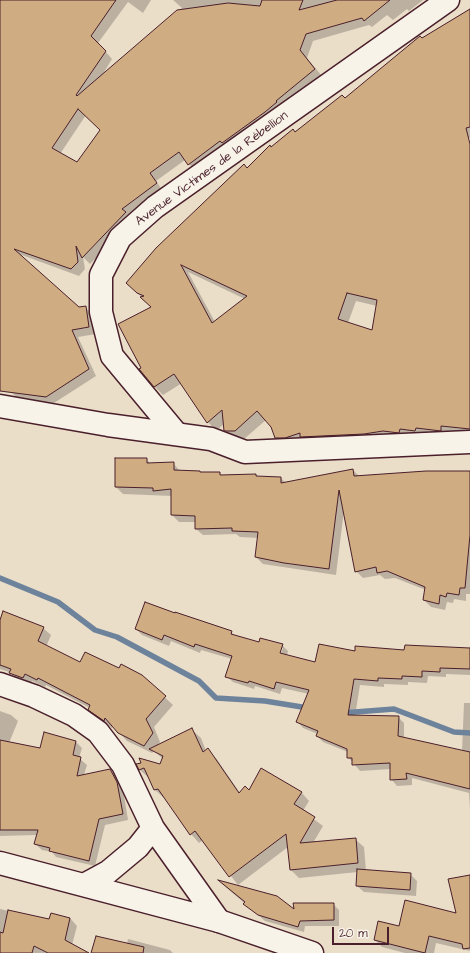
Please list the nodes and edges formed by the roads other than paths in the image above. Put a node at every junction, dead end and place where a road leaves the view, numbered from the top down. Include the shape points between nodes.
1 (448, 0) edge
2 (0, 406) edge
3 (176, 433) junction
4 (470, 442) edge
5 (0, 684) edge
6 (153, 828) junction
7 (0, 863) edge
8 (84, 885) junction
9 (219, 921) junction
10 (312, 953) edge

1 - 3 main road, Avenue Victimes de la Rébellion via 155,207 120,238 101,275 100,312 112,356
2 - 3 main road via 108,425
3 - 4 main road via 211,439 245,452
5 - 6 main road via 34,696 74,715 98,732 123,765
6 - 8 main road via 138,847 108,872
6 - 9 main road
7 - 8 main road
8 - 9 main road
9 - 10 main road

